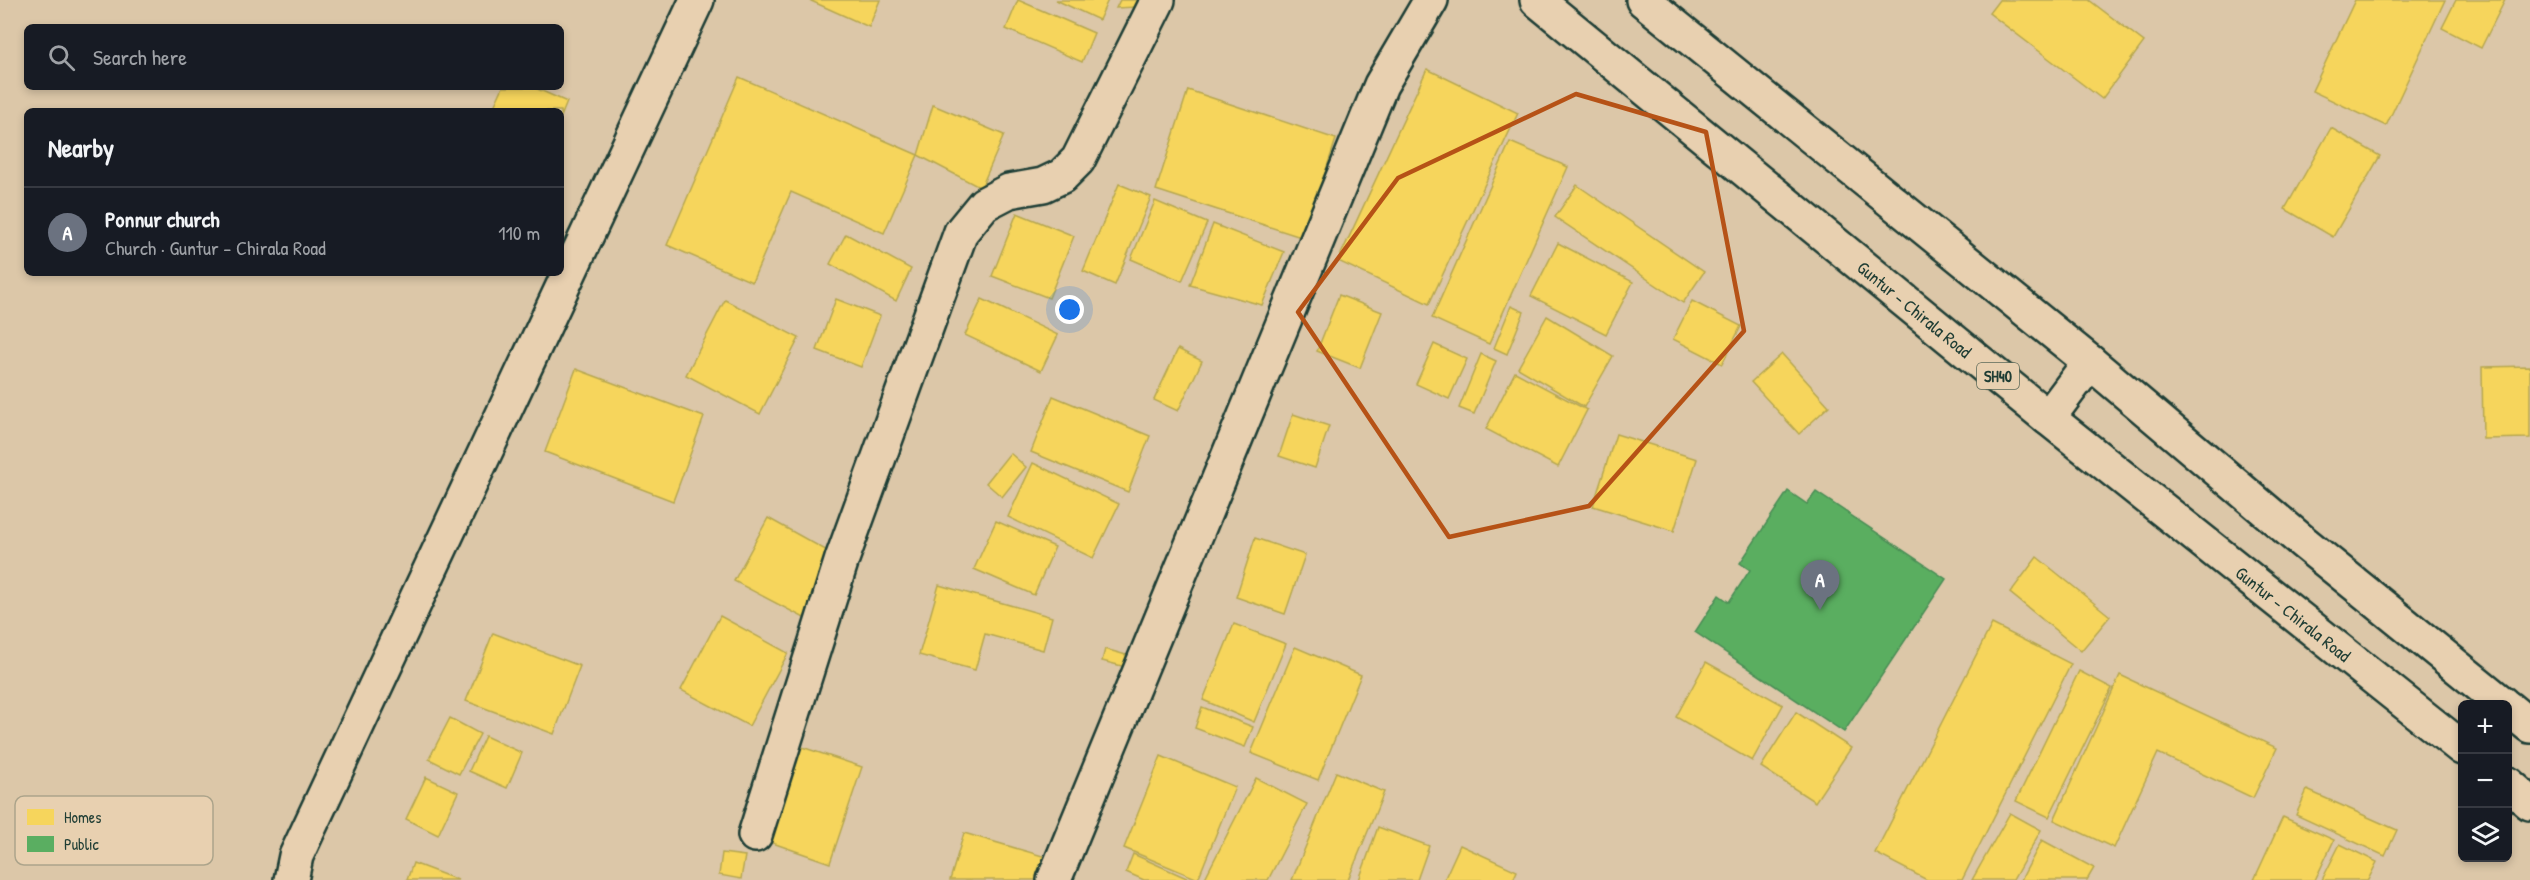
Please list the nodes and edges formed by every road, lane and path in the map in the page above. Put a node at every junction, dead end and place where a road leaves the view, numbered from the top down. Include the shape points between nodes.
1 (697, 0) edge
2 (1158, 0) edge
3 (1431, 0) edge
4 (1537, 0) edge
5 (1643, 0) edge
6 (2090, 363) junction
7 (2048, 418) junction
8 (2497, 700) edge
9 (2512, 711) edge
10 (2530, 726) edge
11 (2458, 744) edge
12 (2512, 787) edge
13 (2530, 803) edge
14 (755, 835) dead end
15 (291, 880) edge
16 (1054, 880) edge

1 - 15 street via 296,855
2 - 14 street via 1078,160 1062,176 1043,185 1009,191 984,204 961,232 842,559
3 - 16 street via 1381,84
4 - 7 street, Guntur - Chirala Road / SH40
5 - 6 street
6 - 7 street
6 - 8 street
7 - 11 street, Guntur - Chirala Road / SH40
9 - 10 street
12 - 13 street

